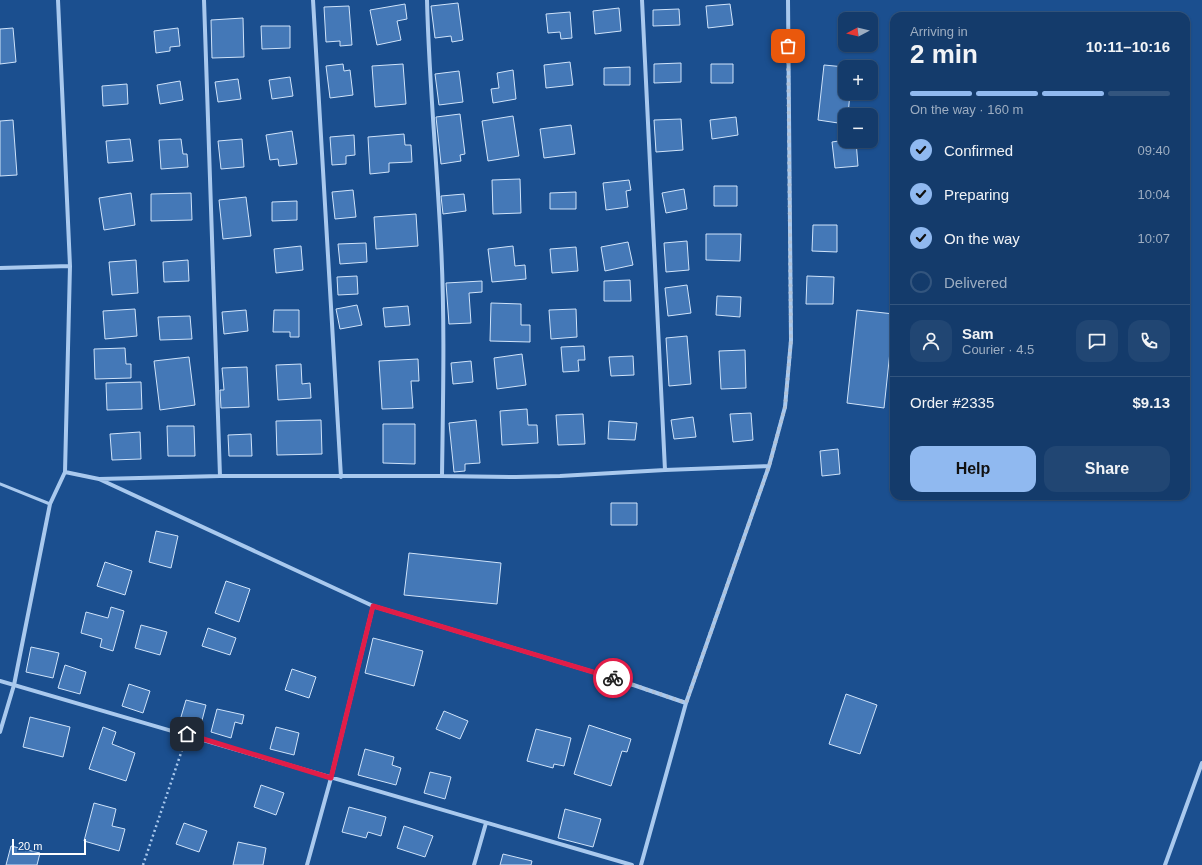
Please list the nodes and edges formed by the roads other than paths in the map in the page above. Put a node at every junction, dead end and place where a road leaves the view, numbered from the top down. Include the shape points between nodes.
1 (58, 0) edge
2 (204, 0) edge
3 (313, 0) edge
4 (427, 0) edge
5 (642, 0) edge
6 (788, 0) edge
7 (70, 266) junction
8 (0, 268) edge
9 (769, 466) junction
10 (665, 470) junction
11 (65, 472) junction
12 (220, 476) junction
13 (442, 476) junction
14 (341, 477) junction
15 (98, 479) junction
16 (0, 484) edge
17 (50, 504) junction
18 (373, 606) junction
19 (0, 680) edge
20 (14, 685) junction
21 (686, 703) junction
22 (0, 732) edge
23 (1202, 763) edge
24 (331, 778) junction
25 (486, 823) junction
26 (307, 865) edge
27 (474, 865) edge
28 (632, 865) edge
29 (641, 865) edge
30 (1165, 865) edge

1 - 7 street
2 - 12 street
3 - 14 street
4 - 13 street via 444,340
5 - 10 street
6 - 9 street via 791,340 785,407
7 - 8 street
7 - 11 street
9 - 10 street
9 - 21 street
10 - 13 street via 560,476
11 - 15 street
11 - 17 street
12 - 14 street
12 - 15 street
13 - 14 street
15 - 18 street
16 - 17 lane
17 - 20 street
18 - 21 street via 613,678
18 - 24 street
19 - 20 street
20 - 22 street
20 - 24 street
21 - 29 street
23 - 30 street
24 - 25 street
24 - 26 street
25 - 27 street
25 - 28 street

